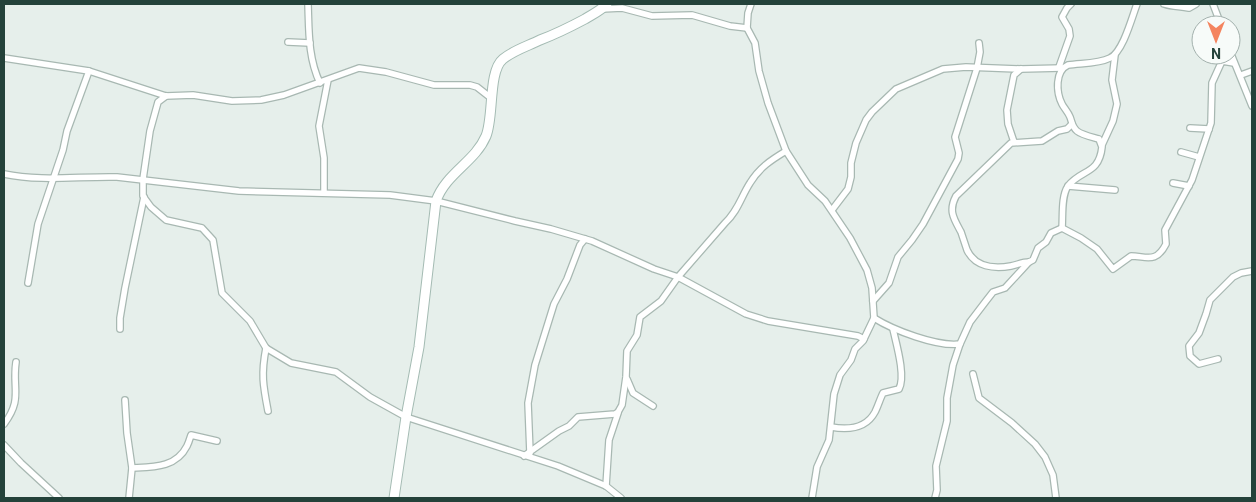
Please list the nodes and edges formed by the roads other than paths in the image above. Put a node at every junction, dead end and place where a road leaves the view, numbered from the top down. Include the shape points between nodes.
1 (308, 4) edge
2 (751, 4) edge
3 (1071, 4) edge
4 (1137, 4) edge
5 (1164, 4) edge
6 (1196, 4) edge
7 (604, 6) edge
8 (747, 28) junction
9 (288, 42) dead end
10 (310, 42) junction
11 (979, 43) dead end
12 (1115, 55) junction
13 (4, 58) edge
14 (1220, 65) edge
15 (1235, 65) edge
16 (977, 68) junction
17 (1061, 68) junction
18 (1021, 69) junction
19 (89, 71) junction
20 (1252, 71) edge
21 (1241, 75) junction
22 (328, 80) junction
23 (320, 83) junction
24 (166, 96) junction
25 (491, 98) junction
26 (1252, 106) edge
27 (1072, 124) junction
28 (1190, 128) dead end
29 (1209, 129) junction
30 (1014, 142) junction
31 (1102, 145) junction
32 (786, 152) junction
33 (1181, 152) dead end
34 (1199, 157) junction
35 (4, 174) edge
36 (53, 179) junction
37 (143, 179) junction
38 (1173, 183) dead end
39 (1068, 186) junction
40 (1189, 186) junction
41 (1116, 190) dead end
42 (324, 192) junction
43 (144, 197) junction
44 (436, 201) junction
45 (832, 210) junction
46 (1062, 228) junction
47 (585, 239) junction
48 (1029, 262) junction
49 (1252, 271) edge
50 (678, 277) junction
51 (28, 283) dead end
52 (873, 301) junction
53 (874, 318) junction
54 (120, 329) dead end
55 (893, 329) junction
56 (864, 339) junction
57 (960, 344) junction
58 (266, 348) junction
59 (1218, 360) dead end
60 (16, 362) dead end
61 (973, 374) dead end
62 (626, 377) junction
63 (125, 400) dead end
64 (653, 406) dead end
65 (268, 411) dead end
66 (618, 412) junction
67 (406, 417) junction
68 (4, 424) edge
69 (831, 427) junction
70 (217, 441) dead end
71 (4, 445) edge
72 (527, 454) junction
73 (132, 468) junction
74 (606, 486) junction
75 (59, 498) edge
76 (129, 498) edge
77 (394, 498) edge
78 (621, 498) edge
79 (812, 498) edge
80 (935, 498) edge
81 (1056, 498) edge

1 - 10 street
2 - 8 street
3 - 17 street via 1062,17 1070,36
4 - 12 street
5 - 6 street via 1189,8
7 - 8 street via 652,16 692,16
7 - 25 main road via 565,30 500,61
8 - 32 street via 753,37 768,103
9 - 10 street
10 - 23 street via 314,70
11 - 16 street
12 - 17 street
12 - 31 street via 1112,80 1117,104
13 - 19 street
14 - 29 street via 1212,83
15 - 21 street
16 - 18 street
16 - 45 street via 943,70 890,94 866,120 856,142 848,189
16 - 52 street via 955,135 958,159 922,224 898,257 889,283
17 - 18 street
17 - 27 street via 1059,93
18 - 30 street via 1014,75 1007,110
19 - 24 street
19 - 36 street
20 - 21 street
21 - 26 street
22 - 23 street
22 - 25 street via 360,68 434,85 470,85
22 - 42 street via 320,122
23 - 24 street via 261,100
24 - 37 street via 156,106
25 - 44 main road via 491,118 486,137 446,182
27 - 30 street via 1042,141
27 - 31 street via 1078,131 1098,139
28 - 29 street
29 - 34 street
30 - 48 street via 956,196 953,218 968,252 977,263 998,268
31 - 39 street via 1094,168
32 - 45 street via 808,185
32 - 50 street via 758,171 738,210
33 - 34 street
34 - 40 street
35 - 36 street
36 - 37 street via 98,176
36 - 51 street via 38,224
37 - 42 street via 239,191
37 - 43 street
38 - 40 street
39 - 41 street
39 - 46 street
40 - 46 street via 1165,230 1164,248 1149,259 1131,256 1113,269 1097,249
42 - 44 street
43 - 54 street
43 - 58 street via 166,220 202,228 213,240 222,293 250,321
44 - 47 street
44 - 67 main road via 419,347
45 - 52 street via 866,270
46 - 48 street via 1051,233
47 - 50 street
47 - 72 street via 554,304 535,364 528,403
48 - 57 street via 1005,288 993,292 970,322
49 - 59 street via 1233,277 1210,300 1189,346 1190,356 1199,364
50 - 56 street via 746,314
50 - 62 street via 661,301 640,317 637,335 627,351
52 - 53 street
53 - 55 street
53 - 56 street
55 - 57 street
55 - 69 street via 899,359 899,389 883,393 874,414 864,424 851,429
56 - 69 street via 840,375 834,394
57 - 80 street via 952,365 947,421 936,466
58 - 65 street via 262,369
58 - 67 street via 291,363 336,372 370,397
60 - 68 street via 15,404
61 - 81 street via 979,398 1030,439 1045,457 1053,475
62 - 64 street via 633,393
62 - 66 street
63 - 73 street
66 - 72 street via 578,417 570,426
66 - 74 street via 609,440
67 - 72 street
67 - 77 main road
69 - 79 street via 817,467
70 - 73 street via 191,435 185,449 170,464
71 - 75 street
72 - 74 street
73 - 76 street
74 - 78 street

